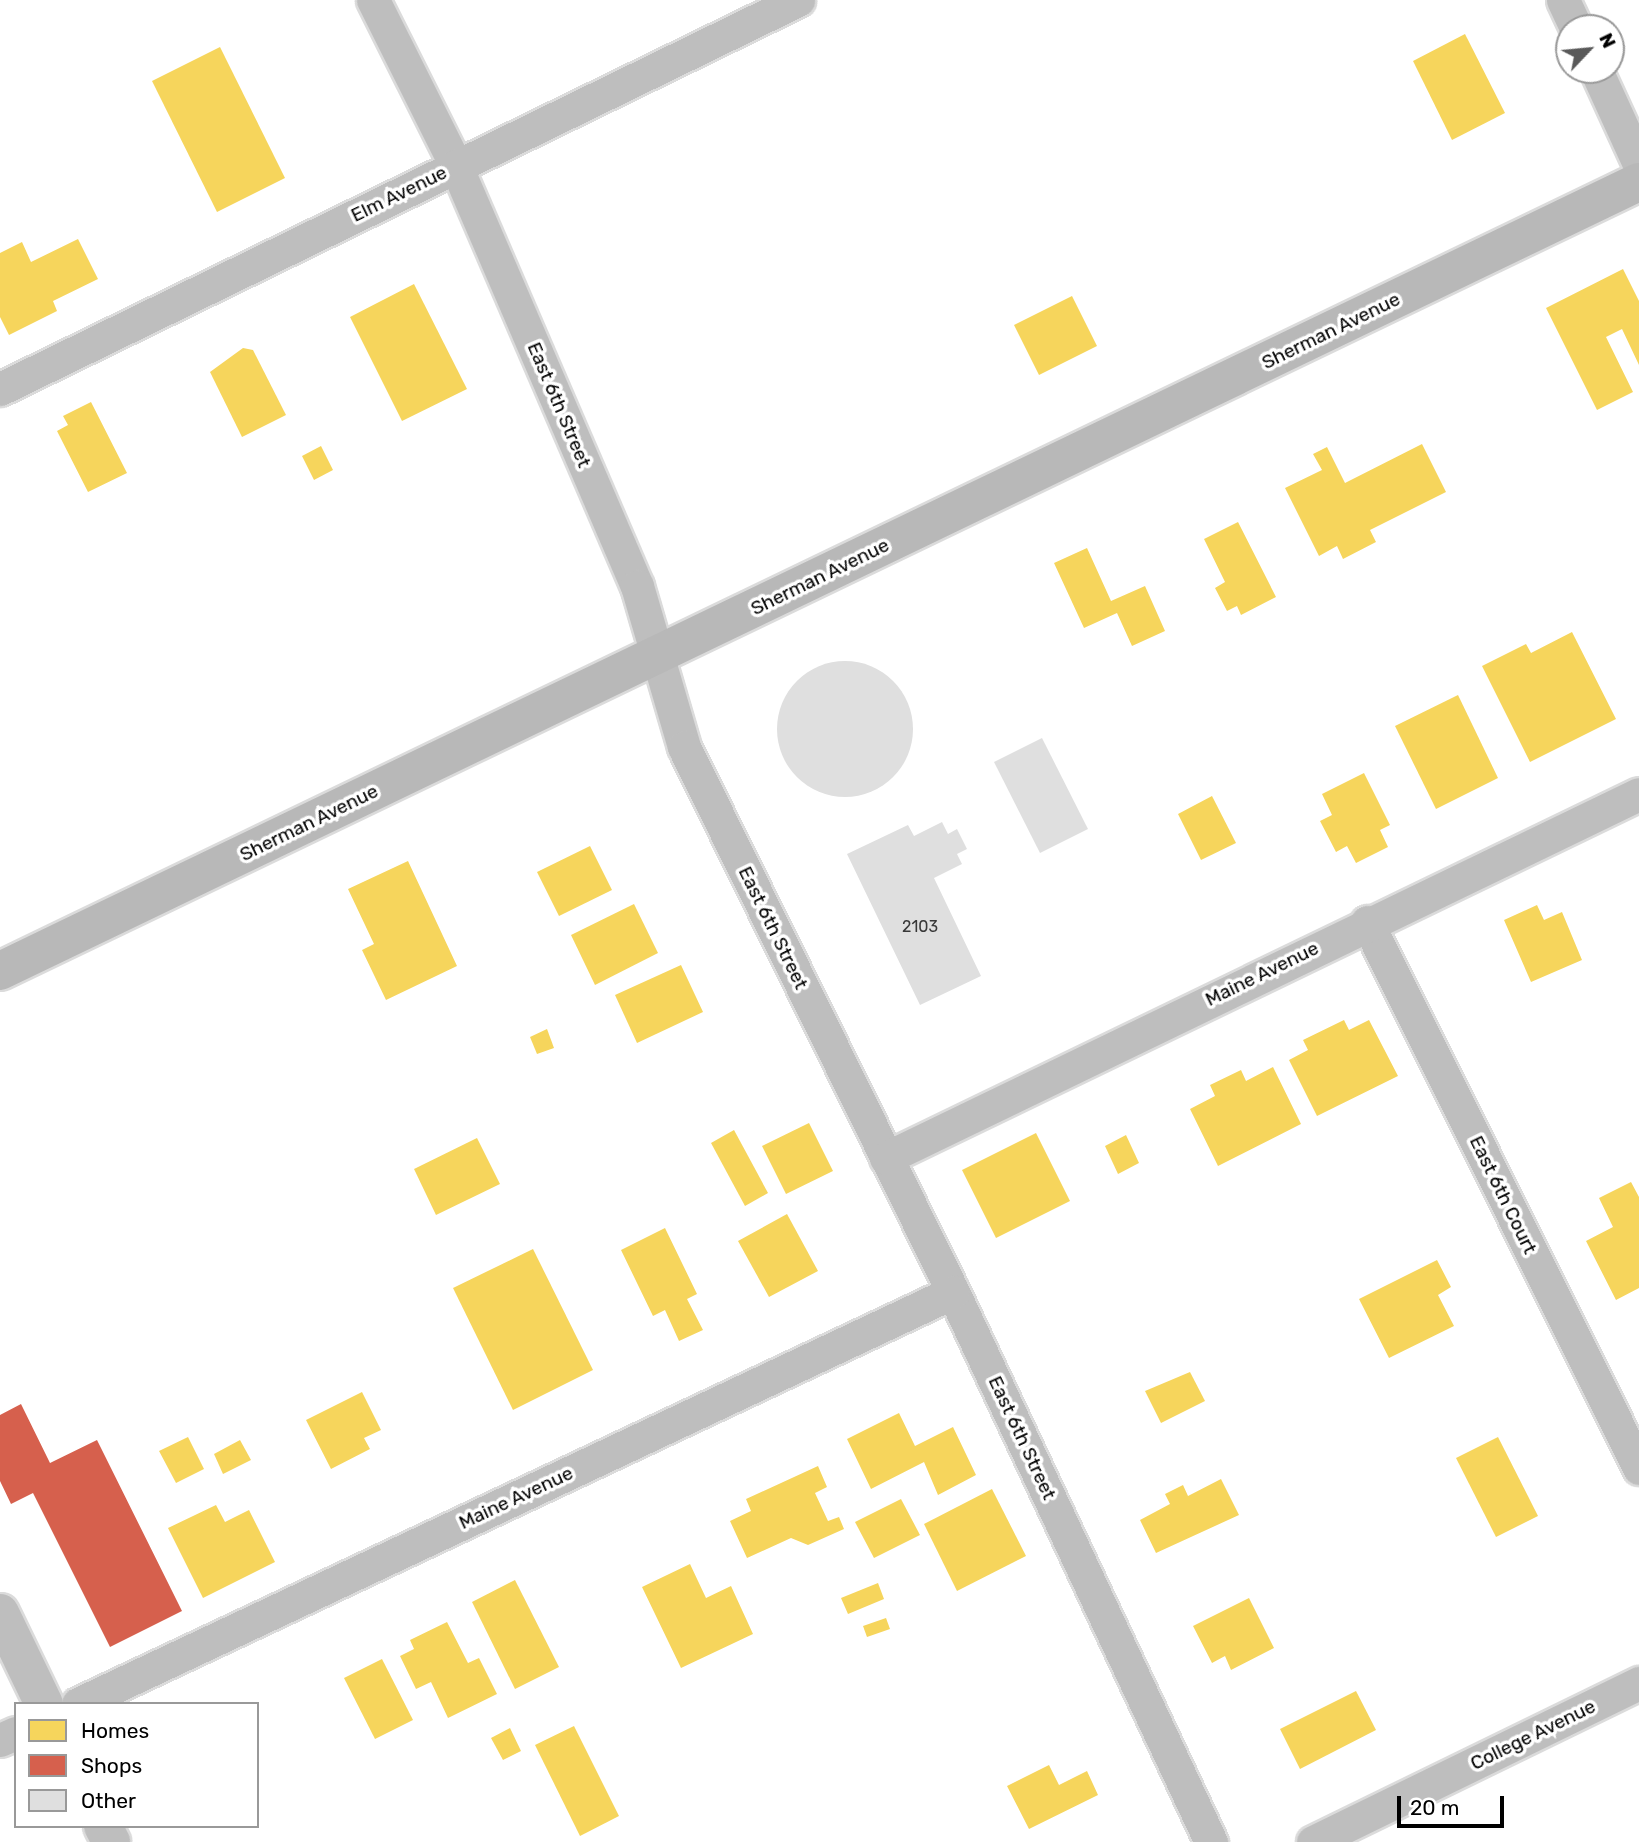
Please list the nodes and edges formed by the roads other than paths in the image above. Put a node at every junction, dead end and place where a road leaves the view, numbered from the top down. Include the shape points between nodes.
1 (373, 0) edge
2 (798, 0) edge
3 (1602, 84) edge
4 (1639, 164) edge
5 (456, 166) junction
6 (1639, 182) edge
7 (0, 388) edge
8 (655, 657) junction
9 (1639, 794) edge
10 (1367, 922) junction
11 (0, 971) edge
12 (886, 1158) junction
13 (953, 1292) junction
14 (1639, 1468) edge
15 (0, 1613) edge
16 (1639, 1683) edge
17 (43, 1702) edge
18 (82, 1702) edge
19 (1210, 1842) edge
20 (1313, 1842) edge

1 - 5 street, East 6th Street
2 - 5 street, Elm Avenue
3 - 4 street
5 - 7 street, Elm Avenue
5 - 8 street, East 6th Street via 637,586
6 - 8 street, Sherman Avenue
8 - 11 street, Sherman Avenue
8 - 12 street, East 6th Street via 684,747
9 - 10 street, Maine Avenue
10 - 12 street, Maine Avenue
10 - 14 street, East 6th Court
12 - 13 street, East 6th Street
13 - 18 street, Maine Avenue
13 - 19 street, East 6th Street
15 - 17 main road
16 - 20 street, College Avenue

